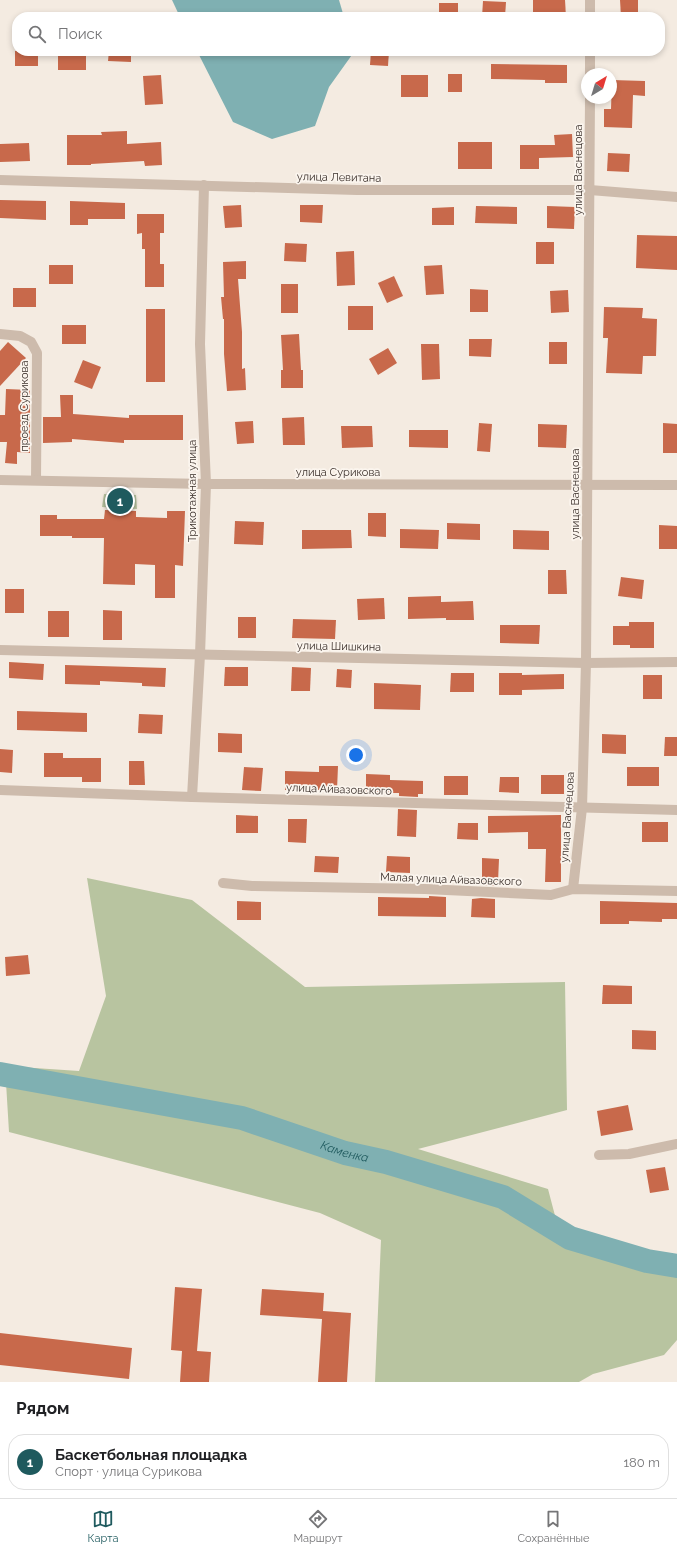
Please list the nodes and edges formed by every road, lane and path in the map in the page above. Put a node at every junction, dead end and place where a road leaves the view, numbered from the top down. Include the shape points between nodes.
1 (590, 0) edge
2 (590, 12) edge
3 (590, 56) edge
4 (590, 68) edge
5 (590, 104) edge
6 (0, 180) edge
7 (204, 185) junction
8 (590, 190) junction
9 (677, 196) edge
10 (0, 334) edge
11 (0, 480) edge
12 (36, 480) junction
13 (206, 484) junction
14 (587, 484) junction
15 (677, 485) edge
16 (0, 650) edge
17 (200, 655) junction
18 (677, 662) edge
19 (586, 663) junction
20 (0, 790) edge
21 (192, 797) junction
22 (582, 808) junction
23 (677, 810) edge
24 (223, 883) dead end
25 (573, 889) junction
26 (677, 891) edge
27 (677, 1144) edge
28 (599, 1155) dead end

1 - 2 street
3 - 4 street
5 - 8 street, улица Васнецова
6 - 7 street, улица Левитана
7 - 8 street, улица Левитана via 357,190
7 - 13 street, Трикотажная улица via 200,344
8 - 9 street, улица Левитана
8 - 14 street, улица Васнецова
10 - 12 street, проезд Сурикова via 20,336 31,342 37,353
11 - 12 street, улица Сурикова
12 - 13 street, улица Сурикова
13 - 14 street, улица Сурикова
13 - 17 street, Трикотажная улица
14 - 15 street, улица Сурикова
14 - 19 street, улица Васнецова
16 - 17 street, улица Шишкина
17 - 19 street, улица Шишкина
17 - 21 street, Трикотажная улица
18 - 19 street, улица Шишкина
19 - 22 street, улица Васнецова
20 - 21 street, улица Айвазовского
21 - 22 street, улица Айвазовского
22 - 23 street, улица Айвазовского
22 - 25 street, улица Васнецова
24 - 25 street, Малая улица Айвазовского via 550,895
25 - 26 street, Малая улица Айвазовского
27 - 28 street via 629,1154

